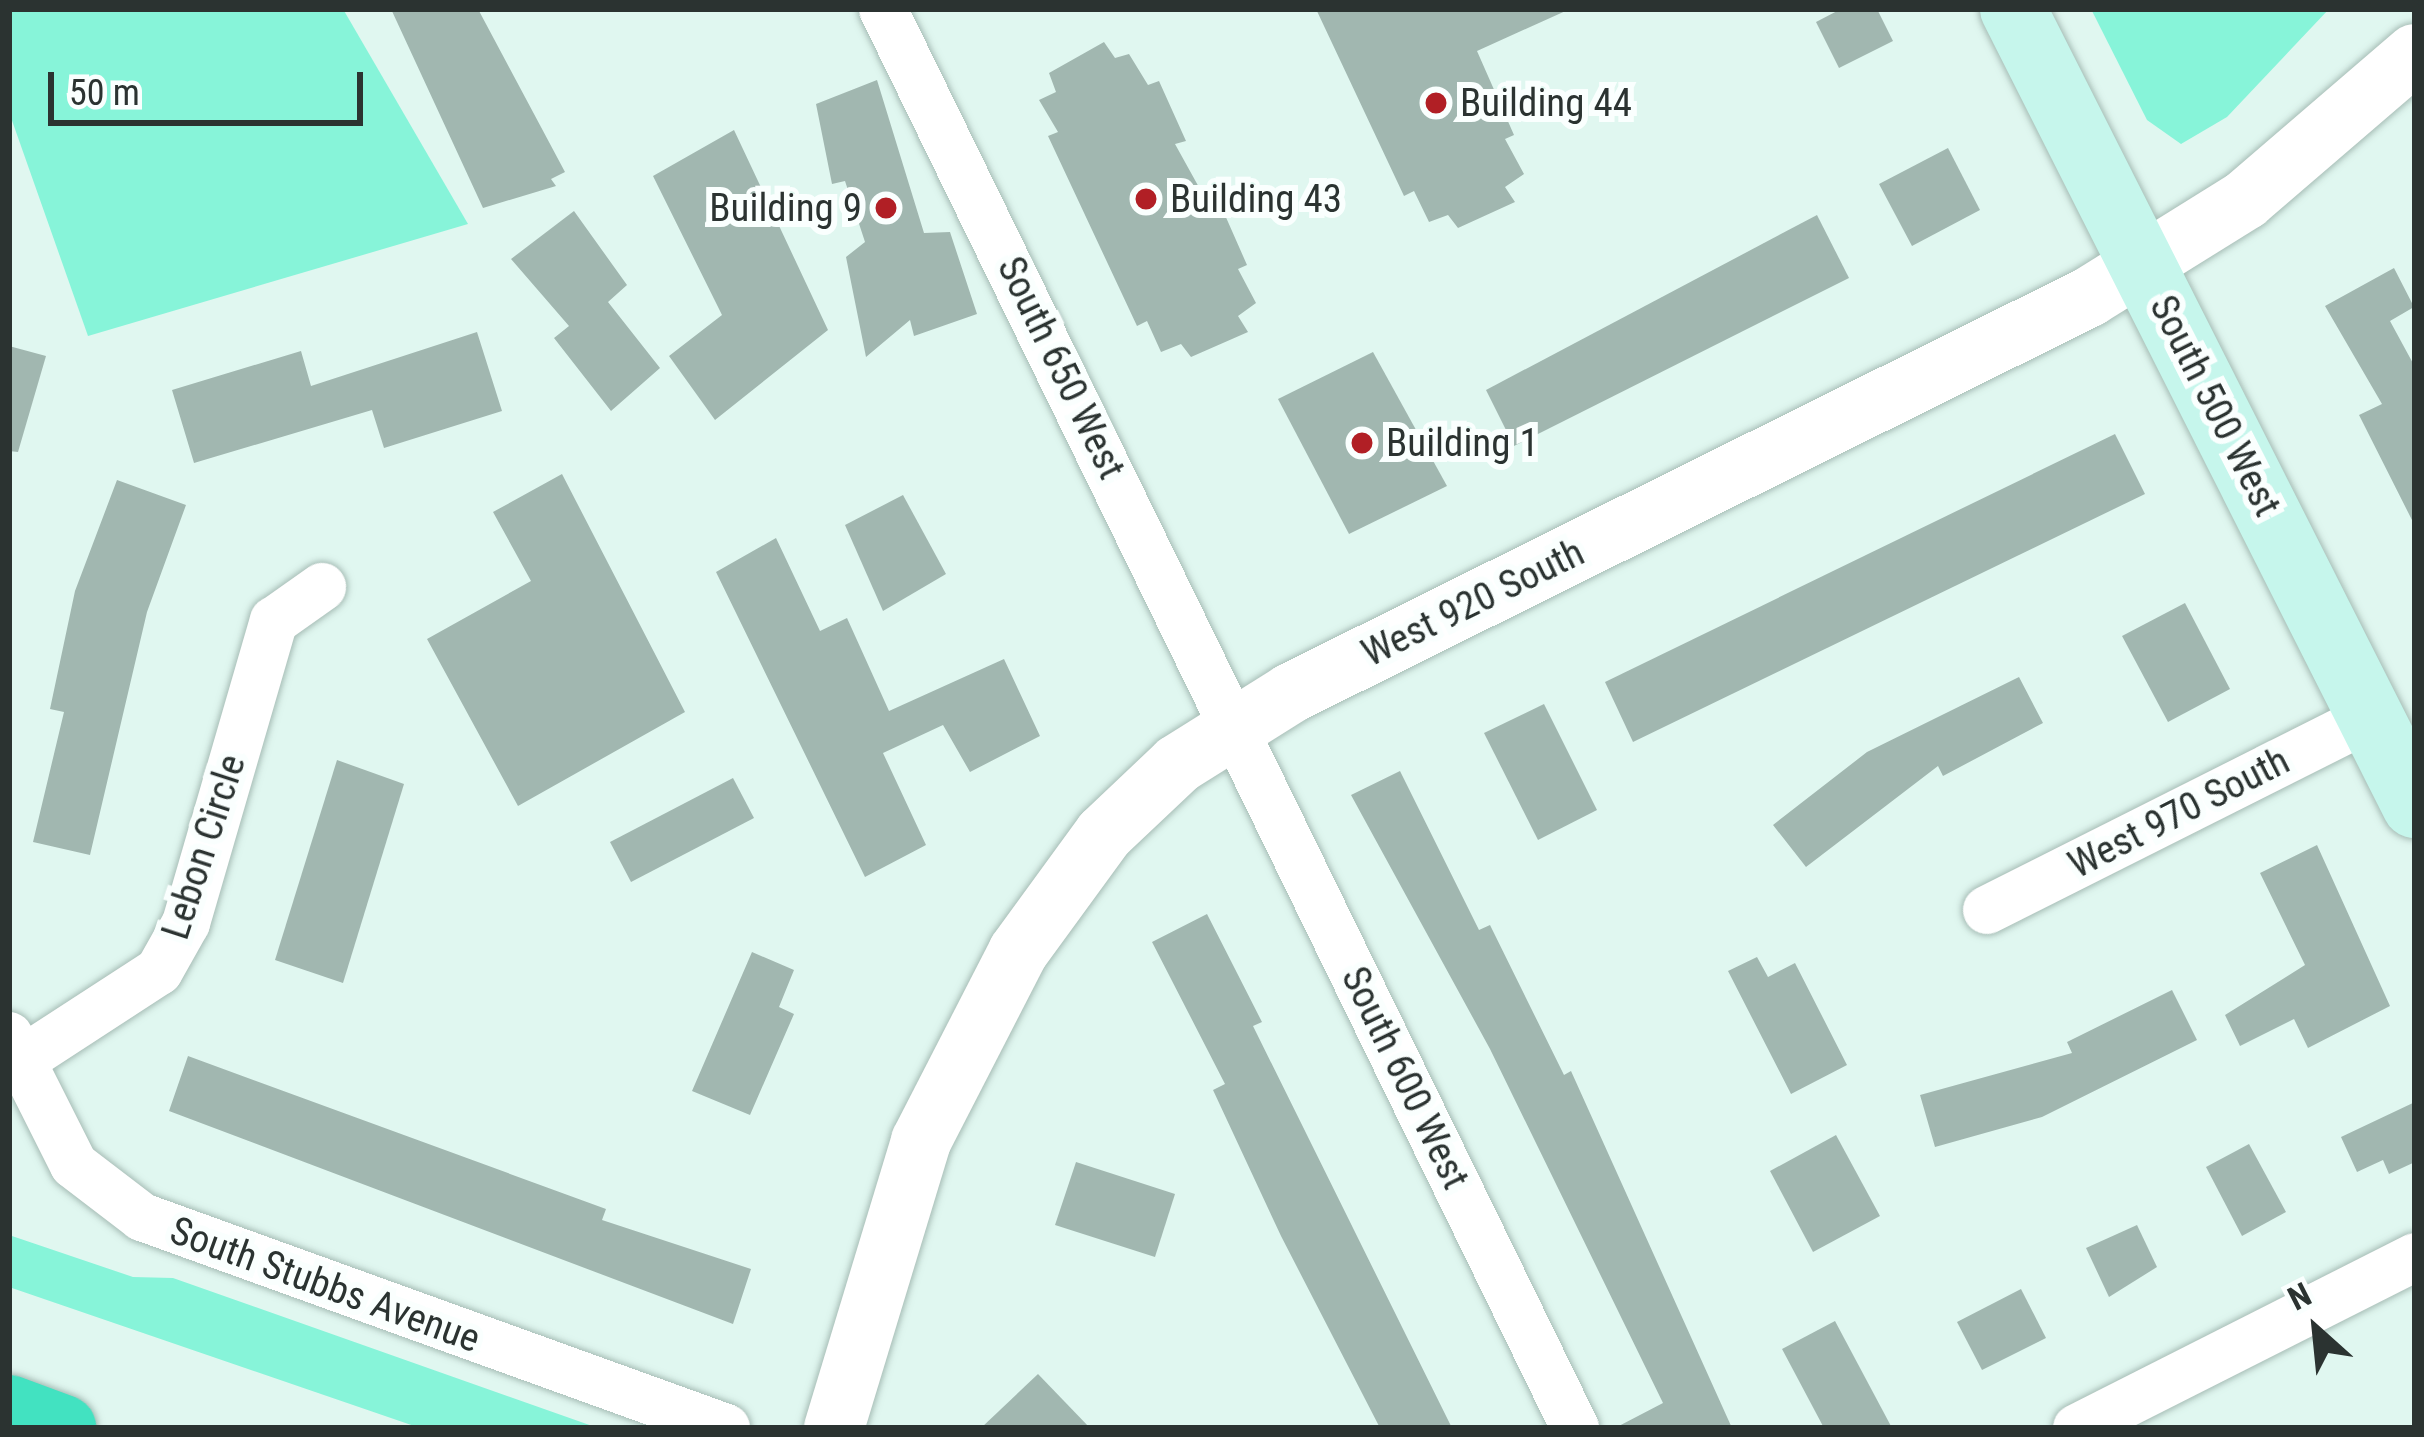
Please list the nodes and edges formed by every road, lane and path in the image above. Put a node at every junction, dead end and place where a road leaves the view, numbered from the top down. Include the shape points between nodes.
1 (884, 9) edge
2 (2014, 9) edge
3 (2415, 54) edge
4 (2144, 265) junction
5 (322, 587) dead end
6 (2370, 717) junction
7 (1234, 729) junction
8 (2415, 805) edge
9 (1987, 910) dead end
10 (16, 1048) edge
11 (2415, 1257) edge
12 (9, 1408) edge
13 (63, 1428) edge
14 (726, 1428) edge
15 (833, 1428) edge
16 (1575, 1428) edge
17 (2078, 1428) edge

1 - 7 street, South 650 West
2 - 4 main road, South 500 West
3 - 4 street, West 920 South via 2283,172
4 - 6 main road, South 500 West
4 - 7 street, West 920 South
5 - 10 street, Lebon Circle via 274,621 187,923 159,971
6 - 8 main road, South 500 West
6 - 9 street, West 970 South
7 - 15 street, West 920 South via 1178,764 1104,834 1018,952 921,1141
7 - 16 street, South 600 West
10 - 14 street, South Stubbs Avenue via 74,1165 142,1217
11 - 17 street
12 - 13 highway

